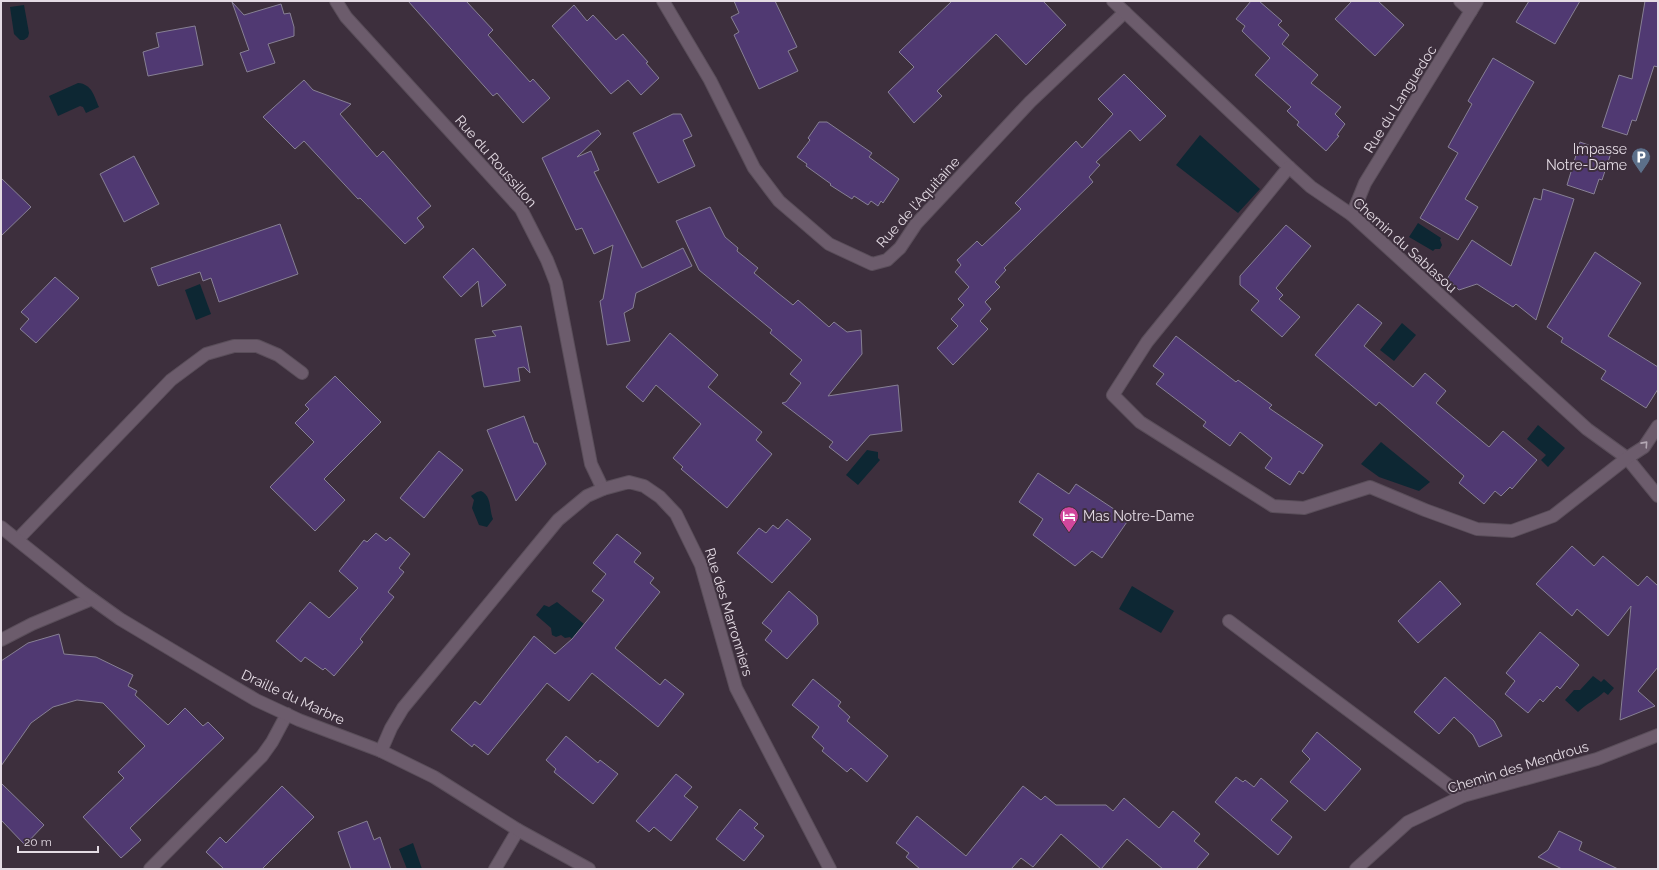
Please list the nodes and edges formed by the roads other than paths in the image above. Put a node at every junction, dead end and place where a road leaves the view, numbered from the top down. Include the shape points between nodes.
1 (336, 1) edge
2 (663, 1) edge
3 (1113, 1) edge
4 (1460, 1) edge
5 (1474, 6) edge
6 (1125, 12) junction
7 (1289, 168) junction
8 (1352, 215) junction
9 (302, 373) dead end
10 (1658, 426) edge
11 (1627, 458) junction
12 (603, 489) junction
13 (1658, 496) edge
14 (1, 527) edge
15 (18, 539) junction
16 (92, 599) junction
17 (1229, 621) dead end
18 (1, 640) edge
19 (287, 714) junction
20 (1658, 735) edge
21 (381, 751) junction
22 (1463, 796) junction
23 (518, 830) junction
24 (150, 869) edge
25 (495, 869) edge
26 (589, 869) edge
27 (830, 869) edge
28 (1356, 869) edge

1 - 12 street, Rue du Roussillon via 346,17 521,209 556,283 591,464
2 - 6 street, Rue de l'Aquitaine via 710,80 754,168 779,201 830,244 872,264 887,260 900,248 916,224 1030,102
3 - 6 street, Chemin du Sablasou
4 - 5 street
5 - 8 street, Rue du Languedoc via 1365,183
6 - 7 street, Chemin du Sablasou
7 - 8 street, Chemin du Sablasou via 1311,187
7 - 11 street via 1147,342 1113,395 1140,422 1272,506 1304,508 1370,487 1477,529 1512,531 1553,516
8 - 11 street, Chemin du Sablasou via 1581,424
9 - 15 street via 278,355 257,346 234,346 206,354 171,380
11 -> 10 street via 1644,446
11 - 13 street, Chemin du Sablasou
12 - 21 street, Rue des Marronniers via 587,496 558,520 403,708
12 - 27 street, Rue des Marronniers via 629,482 644,486 660,497 676,514 701,565 736,688
14 - 15 street, Draille du Marbre
15 - 16 street, Draille du Marbre
16 - 18 street
16 - 19 street, Draille du Marbre via 211,674 256,700
17 - 22 street
19 - 21 street, Draille du Marbre
19 - 24 street via 262,756
20 - 22 street, Chemin des Mendrous via 1598,760
21 - 23 street, Draille du Marbre via 434,777
22 - 28 street, Chemin des Mendrous via 1408,822
23 - 25 street
23 - 26 street, Draille du Marbre

